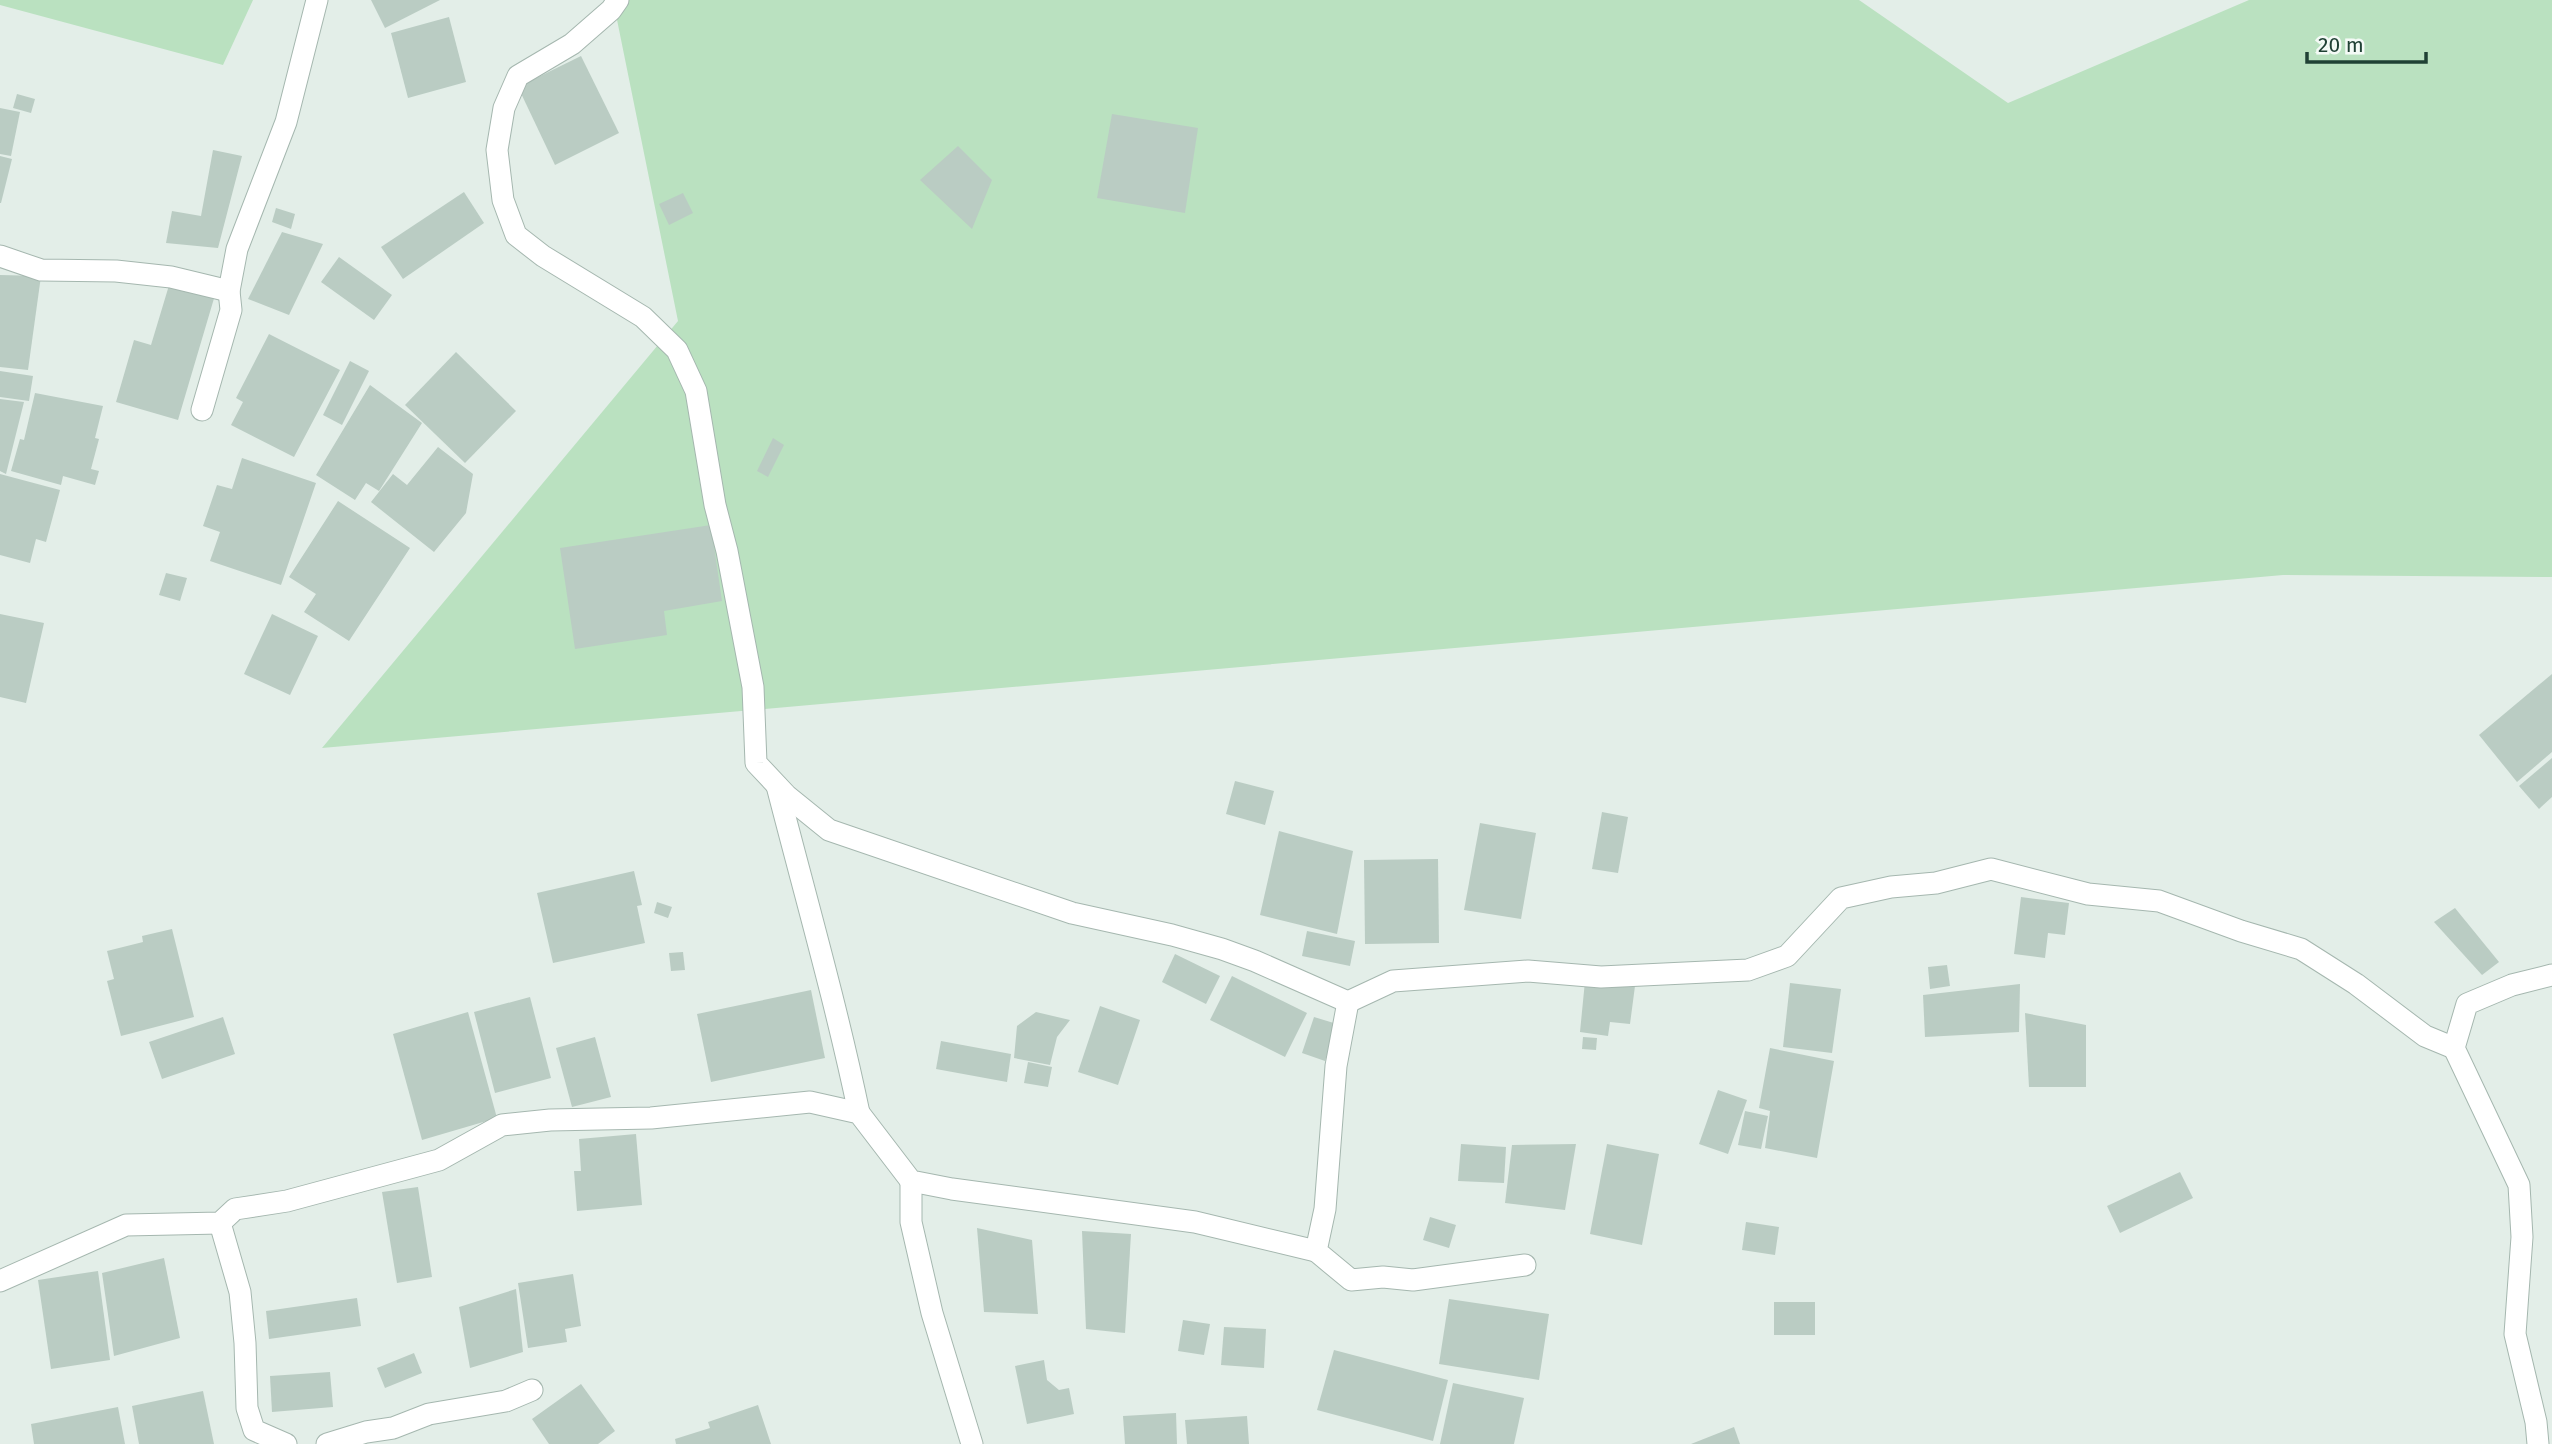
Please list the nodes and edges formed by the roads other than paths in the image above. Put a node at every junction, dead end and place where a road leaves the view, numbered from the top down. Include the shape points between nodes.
1 (317, 0) edge
2 (618, 0) edge
3 (0, 256) edge
4 (229, 291) junction
5 (202, 410) dead end
6 (777, 786) junction
7 (2552, 975) edge
8 (1348, 1002) junction
9 (2454, 1048) junction
10 (859, 1113) junction
11 (911, 1181) junction
12 (220, 1223) junction
13 (1315, 1251) junction
14 (1525, 1265) dead end
15 (0, 1281) edge
16 (532, 1390) dead end
17 (286, 1444) edge
18 (327, 1444) edge
19 (972, 1444) edge
20 (2539, 1444) edge

1 - 4 street via 286,122 237,249
2 - 6 street via 572,44 518,76 504,107 497,150 503,200 516,234 543,256 643,317 677,350 696,391 727,551 753,687 756,763
3 - 4 street via 41,270 171,277
4 - 5 street via 231,310
6 - 8 street via 830,830 1072,913 1222,949
6 - 10 street via 841,1026
7 - 9 street via 2467,1004
8 - 9 street via 1393,981 1528,971 1601,977 1748,970 1787,956 1841,898 1991,869 2088,894 2159,901 2301,949 2425,1036
8 - 13 street via 1335,1066 1325,1209
9 - 20 street via 2519,1185 2522,1237 2515,1334
10 - 11 street
10 - 12 street via 810,1102 651,1118 502,1125 439,1160 287,1201 235,1209
11 - 13 street via 1195,1222
11 - 19 street via 911,1222 932,1313
12 - 15 street via 126,1225
12 - 17 street via 240,1292 247,1408 254,1430
13 - 14 street via 1351,1280 1413,1280
16 - 18 street via 506,1401 429,1414

